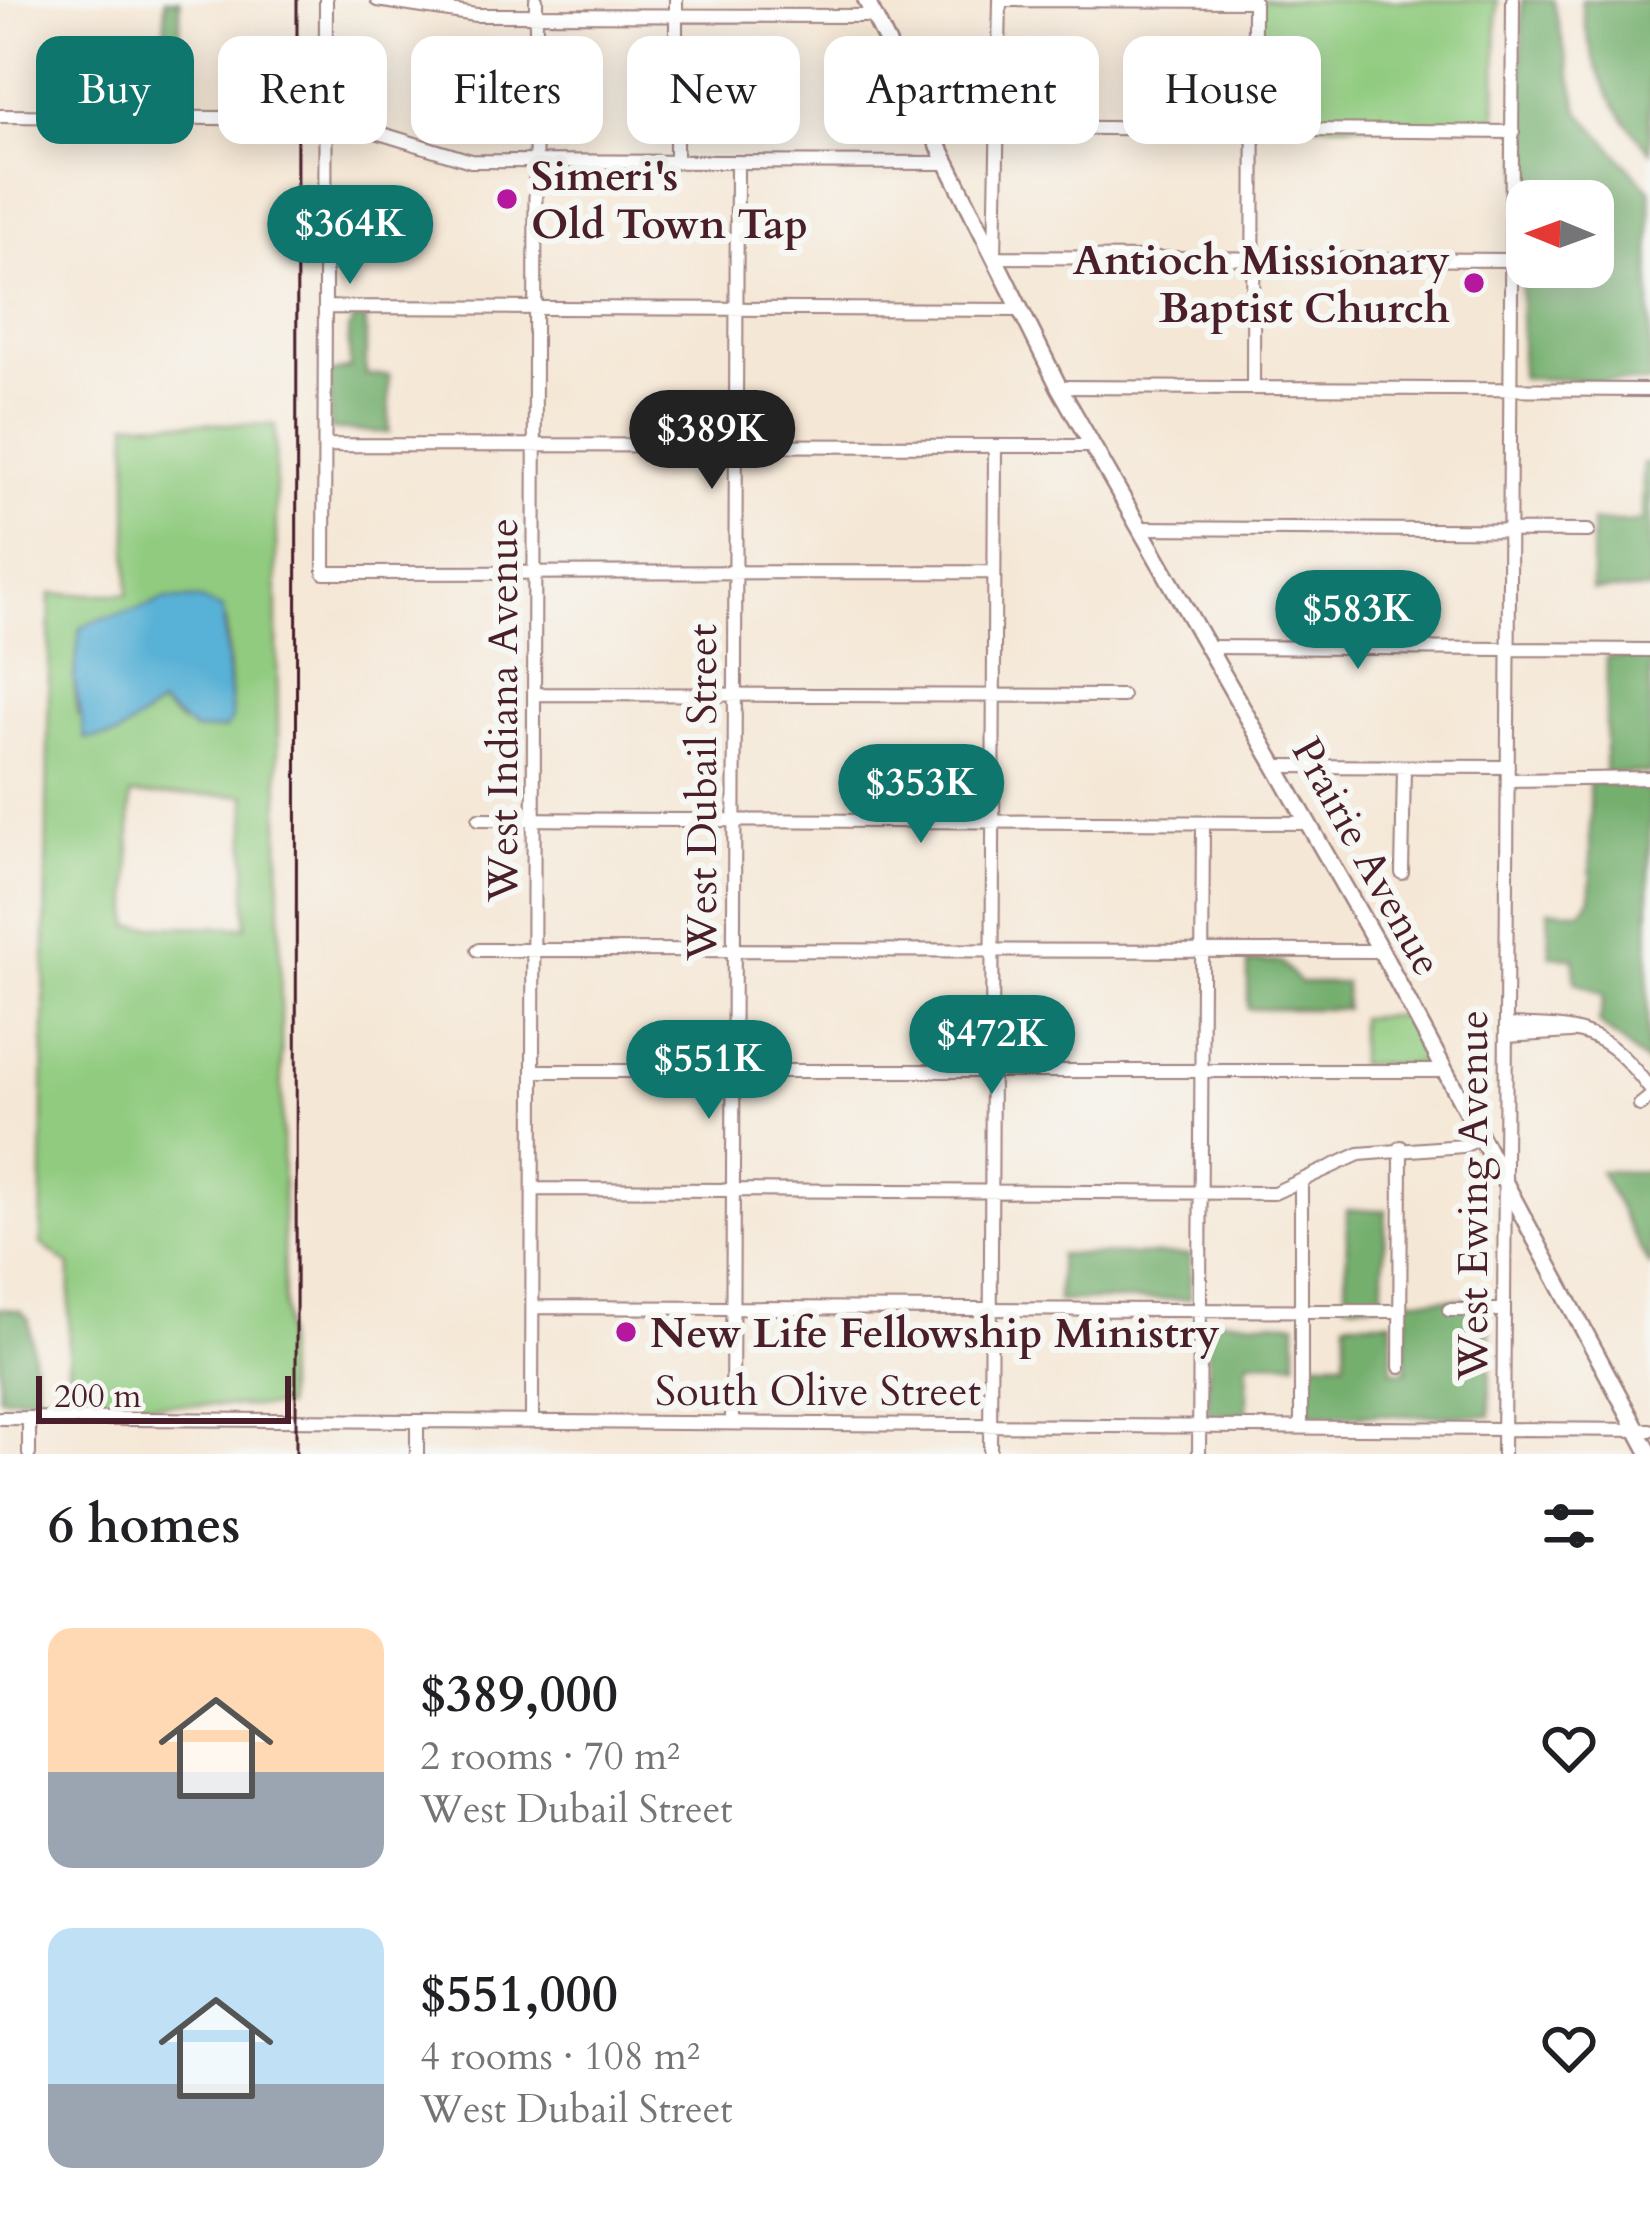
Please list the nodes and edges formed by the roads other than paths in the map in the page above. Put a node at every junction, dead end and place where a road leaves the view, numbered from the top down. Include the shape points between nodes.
1 (326, 0) edge
2 (377, 0) edge
3 (1002, 0) edge
4 (1513, 0) edge
5 (1255, 1) edge
6 (536, 7) edge
7 (676, 8) edge
8 (871, 8) edge
9 (326, 36) edge
10 (885, 36) edge
11 (1001, 36) edge
12 (1255, 36) edge
13 (0, 116) edge
14 (218, 118) edge
15 (1321, 131) edge
16 (1513, 132) junction
17 (387, 134) edge
18 (326, 144) edge
19 (940, 144) edge
20 (998, 144) edge
21 (1254, 144) edge
22 (537, 161) junction
23 (676, 162) junction
24 (737, 162) junction
25 (949, 163) junction
26 (1513, 180) edge
27 (995, 257) junction
28 (1254, 259) junction
29 (1506, 260) edge
30 (1513, 288) edge
31 (326, 307) junction
32 (537, 308) junction
33 (736, 309) junction
34 (1021, 310) junction
35 (1058, 387) junction
36 (1253, 387) junction
37 (1512, 389) junction
38 (1650, 390) edge
39 (325, 445) junction
40 (536, 445) junction
41 (736, 446) junction
42 (995, 446) junction
43 (1091, 446) junction
44 (1139, 528) junction
45 (1510, 531) junction
46 (1588, 531) dead end
47 (536, 572) junction
48 (736, 572) junction
49 (994, 572) junction
50 (1209, 647) junction
51 (1509, 650) junction
52 (1650, 650) edge
53 (534, 694) junction
54 (735, 694) junction
55 (993, 695) junction
56 (1122, 696) dead end
57 (1277, 766) junction
58 (1404, 767) junction
59 (1508, 774) junction
60 (1650, 778) edge
61 (479, 820) dead end
62 (534, 820) junction
63 (735, 821) junction
64 (993, 822) junction
65 (1203, 823) junction
66 (1309, 823) junction
67 (1402, 873) dead end
68 (478, 950) dead end
69 (535, 950) junction
70 (734, 952) junction
71 (992, 952) junction
72 (1381, 952) junction
73 (1201, 953) junction
74 (1506, 1030) junction
75 (533, 1071) junction
76 (1445, 1071) junction
77 (734, 1072) junction
78 (992, 1072) junction
79 (1202, 1073) junction
80 (1647, 1097) edge
81 (1481, 1138) junction
82 (1401, 1147) junction
83 (1301, 1183) junction
84 (1505, 1184) junction
85 (533, 1189) junction
86 (733, 1190) junction
87 (991, 1191) junction
88 (1201, 1192) junction
89 (532, 1307) junction
90 (733, 1308) junction
91 (990, 1310) junction
92 (1201, 1310) junction
93 (1449, 1310) dead end
94 (1504, 1310) junction
95 (1302, 1311) junction
96 (1400, 1311) junction
97 (1400, 1367) dead end
98 (0, 1418) edge
99 (29, 1418) junction
100 (417, 1420) junction
101 (532, 1421) junction
102 (732, 1423) junction
103 (990, 1424) junction
104 (1200, 1425) junction
105 (1301, 1426) junction
106 (1504, 1430) junction
107 (1643, 1431) edge
108 (29, 1454) edge
109 (417, 1454) edge
110 (989, 1454) edge
111 (1199, 1454) edge
112 (1503, 1454) edge
113 (1650, 1454) edge

1 - 9 street
2 - 6 street via 457,14
3 - 5 street
3 - 11 street
4 - 16 street, West Ewing Avenue
5 - 12 street
6 - 7 street
6 - 22 street, West Indiana Avenue
7 - 8 street
7 - 23 street
8 - 10 main road, Prairie Avenue
13 - 14 street
15 - 16 street
16 - 26 street, West Ewing Avenue
17 - 22 street via 446,158
18 - 31 street
19 - 25 main road, Prairie Avenue
20 - 27 street
21 - 28 street
22 - 23 street
22 - 32 street, West Indiana Avenue
23 - 24 street
24 - 25 street
24 - 33 street, West Dubail Street
25 - 27 main road, Prairie Avenue
27 - 28 street
27 - 34 main road, Prairie Avenue
28 - 29 street
28 - 36 street
30 - 37 street, West Ewing Avenue
31 - 32 street
31 - 39 street
32 - 33 street
32 - 40 street, West Indiana Avenue
33 - 34 street
33 - 41 street, West Dubail Street
34 - 35 main road, Prairie Avenue
35 - 36 street
35 - 43 main road, Prairie Avenue
36 - 37 street
37 - 38 street
37 - 45 street, West Ewing Avenue
39 - 40 street
39 - 47 street via 324,573
40 - 41 street
40 - 47 street, West Indiana Avenue
41 - 42 street
41 - 48 street, West Dubail Street
42 - 43 street
42 - 49 street
43 - 44 main road, Prairie Avenue
44 - 45 street
44 - 50 main road, Prairie Avenue
45 - 46 street
45 - 51 street, West Ewing Avenue
47 - 48 street
47 - 53 street, West Indiana Avenue
48 - 49 street
48 - 54 street, West Dubail Street
49 - 55 street
50 - 51 street
50 - 57 main road, Prairie Avenue
51 - 52 street
51 - 59 street, West Ewing Avenue
53 - 54 street
53 - 62 street, West Indiana Avenue
54 - 55 street
54 - 63 street, West Dubail Street
55 - 56 street
55 - 64 street
57 - 58 street
57 - 66 main road, Prairie Avenue
58 - 59 street
58 - 67 street
59 - 60 street
59 - 74 street, West Ewing Avenue
61 - 62 street
62 - 63 street
62 - 69 street, West Indiana Avenue
63 - 64 street
63 - 70 street, West Dubail Street
64 - 65 street
64 - 71 street
65 - 66 street
65 - 73 street
66 - 72 main road, Prairie Avenue
68 - 69 street
69 - 70 street
69 - 75 street, West Indiana Avenue
70 - 71 street
70 - 77 street, West Dubail Street
71 - 73 street
71 - 78 street
72 - 73 street
72 - 76 main road, Prairie Avenue
73 - 79 street
74 - 80 street via 1572,1031 1612,1043
74 - 84 street, West Ewing Avenue
75 - 77 street
75 - 85 street, West Indiana Avenue
76 - 79 street
76 - 81 main road, Prairie Avenue
77 - 78 street
77 - 86 street, West Dubail Street
78 - 79 street
78 - 87 street
79 - 88 street
81 - 82 street
81 - 84 main road, Prairie Avenue
82 - 83 street via 1348,1157
82 - 96 street
83 - 88 street via 1274,1192
83 - 95 street
84 - 94 street, West Ewing Avenue
84 - 107 main road, Prairie Avenue
85 - 86 street
85 - 89 street, West Indiana Avenue
86 - 87 street
86 - 90 street, West Dubail Street
87 - 88 street
87 - 91 street
88 - 92 street
89 - 90 street
89 - 101 street, West Indiana Avenue
90 - 91 street
90 - 102 street, West Dubail Street
91 - 92 street
91 - 103 street
92 - 95 street
92 - 104 street
93 - 94 street
94 - 106 street, West Ewing Avenue
95 - 96 street
95 - 105 street
96 - 97 street
98 - 99 street, South Olive Street
99 - 100 street, South Olive Street
99 - 108 street
100 - 101 street, South Olive Street
100 - 109 street
101 - 102 street, South Olive Street
102 - 103 street, South Olive Street
103 - 104 street, South Olive Street
103 - 110 street
104 - 105 street, South Olive Street
104 - 111 street
105 - 106 street, South Olive Street
106 - 107 street, South Olive Street
106 - 112 street, West Ewing Avenue
107 - 113 main road, Prairie Avenue

